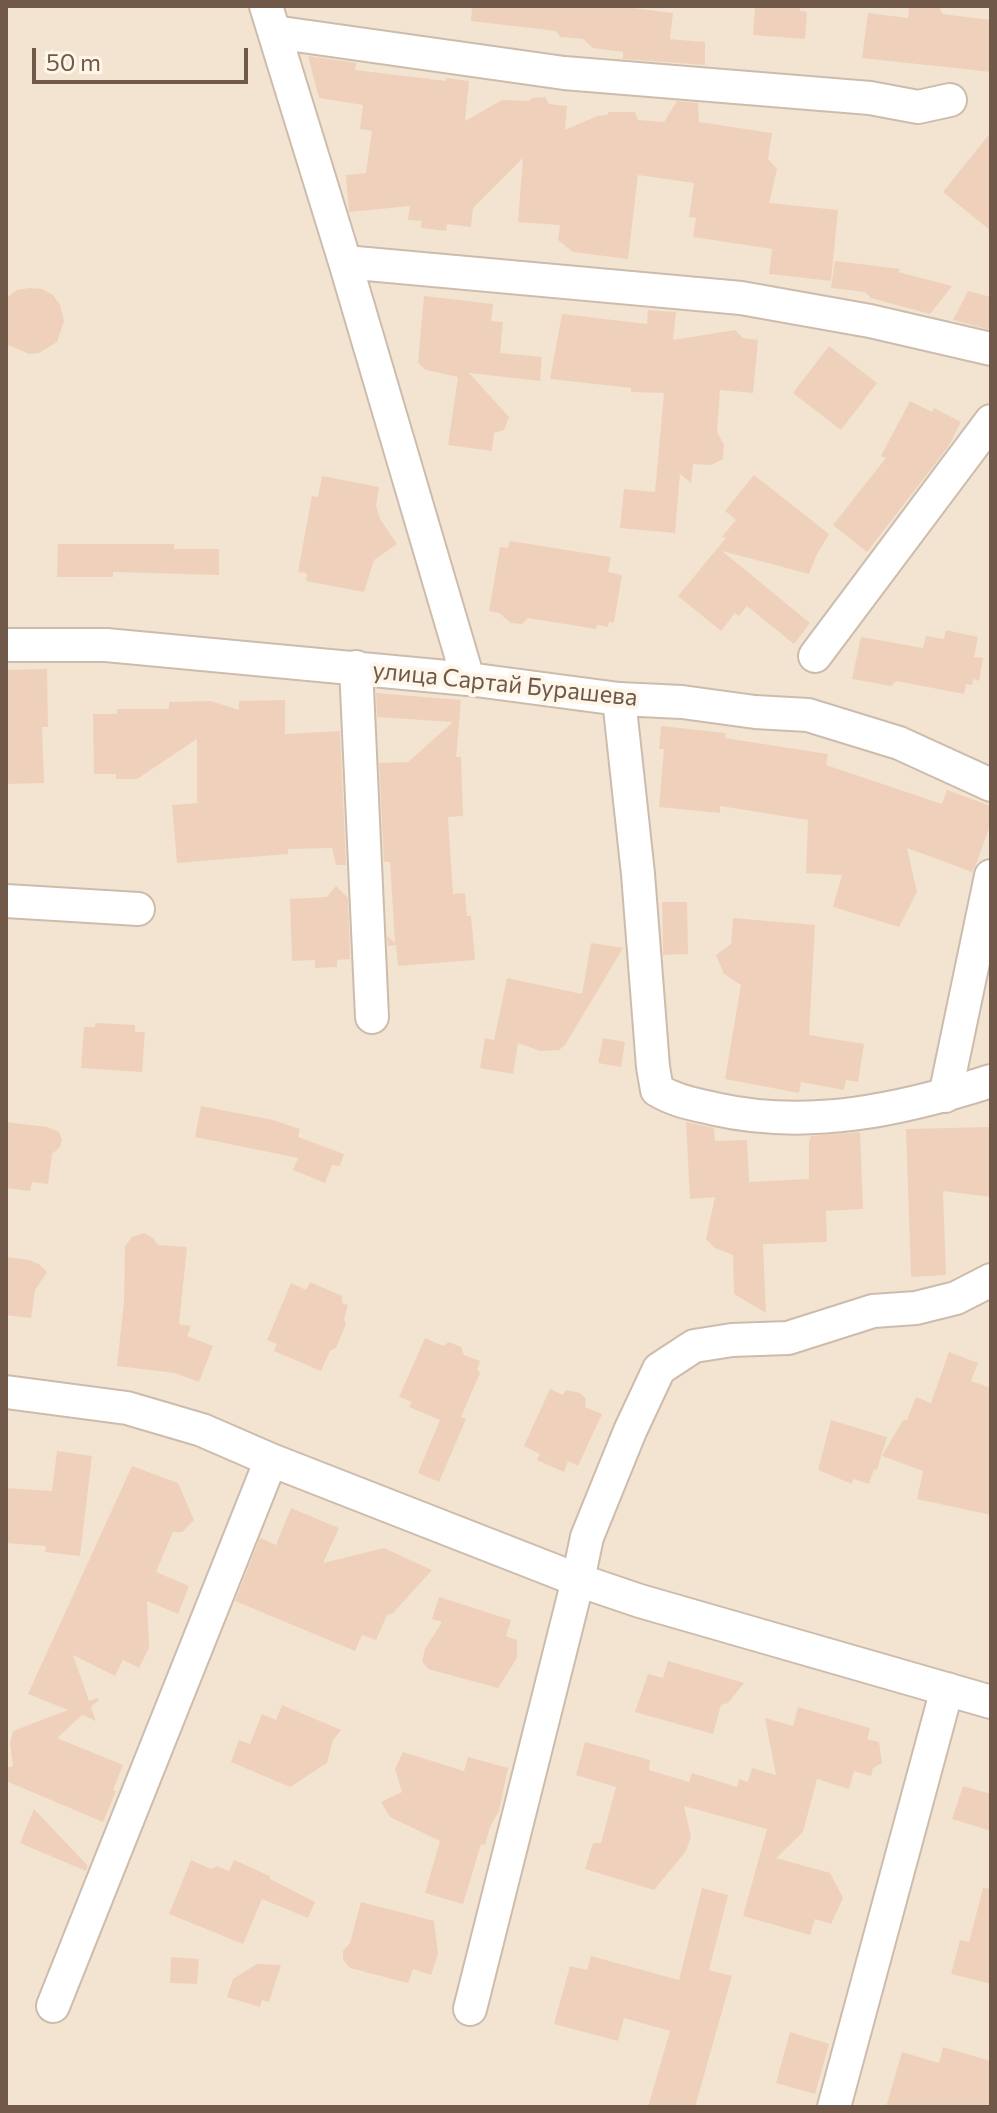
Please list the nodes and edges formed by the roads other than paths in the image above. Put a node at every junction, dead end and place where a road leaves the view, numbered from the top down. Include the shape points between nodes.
1 (270, 19) edge
2 (950, 100) dead end
3 (345, 262) junction
4 (991, 349) edge
5 (991, 421) edge
6 (6, 645) edge
7 (815, 656) dead end
8 (356, 667) junction
9 (468, 679) junction
10 (619, 699) junction
11 (991, 785) edge
12 (991, 876) edge
13 (6, 901) edge
14 (138, 909) dead end
15 (372, 1017) dead end
16 (991, 1081) edge
17 (945, 1096) junction
18 (991, 1280) edge
19 (6, 1392) edge
20 (271, 1460) junction
21 (578, 1580) junction
22 (947, 1689) junction
23 (991, 1702) edge
24 (53, 2006) dead end
25 (470, 2009) dead end
26 (834, 2107) edge

1 - 2 street via 564,73 870,98 918,107
1 - 3 street
3 - 4 street via 741,298
3 - 9 street
5 - 7 street
6 - 8 street, улица Сартай Бурашева via 106,645
8 - 9 street, улица Сартай Бурашева
8 - 15 street
9 - 10 street, улица Сартай Бурашева
10 - 11 street, улица Сартай Бурашева via 808,715 899,743
10 - 17 street via 657,1090 673,1100 738,1114 808,1119
12 - 17 street
13 - 14 street
16 - 17 street
18 - 21 street via 956,1298 873,1311 788,1338 694,1346 659,1369 587,1537
19 - 20 street via 127,1408 202,1430
20 - 21 street
20 - 24 street
21 - 22 street
21 - 25 street
22 - 23 street
22 - 26 street

